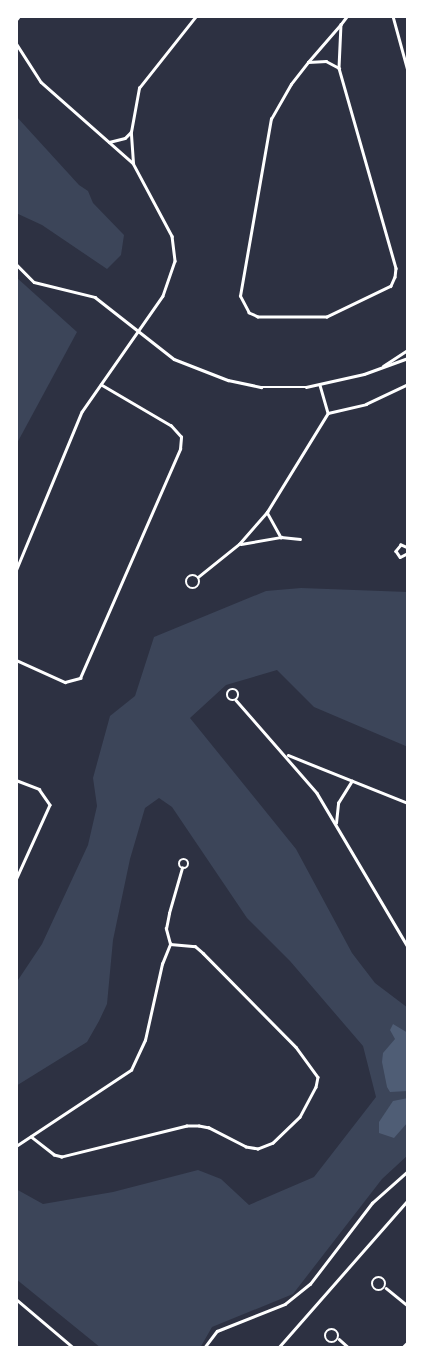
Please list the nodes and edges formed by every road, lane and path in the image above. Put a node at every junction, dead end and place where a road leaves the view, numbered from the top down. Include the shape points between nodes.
1 (20, 16) edge
2 (196, 16) edge
3 (347, 16) edge
4 (393, 16) edge
5 (16, 20) edge
6 (341, 24) junction
7 (16, 43) edge
8 (308, 62) junction
9 (339, 68) junction
10 (408, 71) edge
11 (131, 132) junction
12 (109, 142) junction
13 (133, 163) junction
14 (16, 264) edge
15 (137, 330) junction
16 (408, 350) edge
17 (408, 358) edge
18 (377, 369) junction
19 (101, 384) junction
20 (408, 384) edge
21 (320, 385) junction
22 (328, 412) junction
23 (267, 512) junction
24 (281, 537) junction
25 (300, 539) dead end
26 (239, 544) junction
27 (408, 548) edge
28 (408, 553) edge
29 (16, 571) edge
30 (198, 577) junction
31 (16, 660) edge
32 (236, 700) junction
33 (286, 754) junction
34 (16, 780) edge
35 (352, 781) junction
36 (408, 803) edge
37 (336, 823) junction
38 (182, 868) junction
39 (16, 880) edge
40 (170, 944) junction
41 (408, 947) edge
42 (31, 1137) junction
43 (16, 1146) edge
44 (408, 1171) edge
45 (408, 1200) edge
46 (385, 1288) junction
47 (16, 1299) edge
48 (408, 1306) edge
49 (339, 1339) junction
50 (408, 1342) edge
51 (74, 1348) edge
52 (204, 1348) edge
53 (278, 1348) edge
54 (349, 1348) edge
55 (402, 1348) edge

1 - 5 street
2 - 11 street via 144,78
3 - 6 street
4 - 10 street
6 - 8 street
6 - 9 street
7 - 12 street via 41,82
8 - 9 street via 326,61
8 - 9 street via 278,103 272,119 240,296 249,313 258,317 327,317 391,286 396,277
11 - 12 street via 125,138
11 - 13 street
12 - 13 street
13 - 15 street via 172,236 175,261 163,296
14 - 15 street via 34,282 95,297
15 - 19 street
15 - 21 street via 174,359 228,380 260,387
16 - 18 street
17 - 18 street
18 - 21 street
19 - 29 street via 82,412 66,446
19 - 31 street via 171,426 181,437 180,449 80,678 65,682
20 - 22 street via 366,404
21 - 22 street
22 - 23 street
23 - 24 street
23 - 26 street
24 - 25 street
24 - 26 street
26 - 30 street
27 - 28 street via 401,545 396,550 400,557
30 - 30 street via 198,588 189,589 188,578
32 - 32 street via 238,692 229,690 228,699
32 - 33 street
33 - 35 street
33 - 37 street
34 - 39 street via 39,789 50,805
35 - 36 street
35 - 37 street via 338,803
37 - 41 street
38 - 38 street via 188,867 188,860 180,861
38 - 40 street via 166,929
40 - 42 street via 162,964 145,1040 131,1070
40 - 42 street via 195,946 204,953 311,1065 318,1077 316,1087 300,1117 273,1143 258,1149 199,1126 187,1126 62,1157 54,1155
42 - 43 street
44 - 52 street via 372,1203 310,1284 285,1304 217,1331
45 - 53 street
46 - 46 street via 383,1278 372,1280 374,1290
46 - 48 street
47 - 51 street
49 - 49 street via 336,1329 326,1332 328,1341 335,1343
49 - 54 street
50 - 55 street

